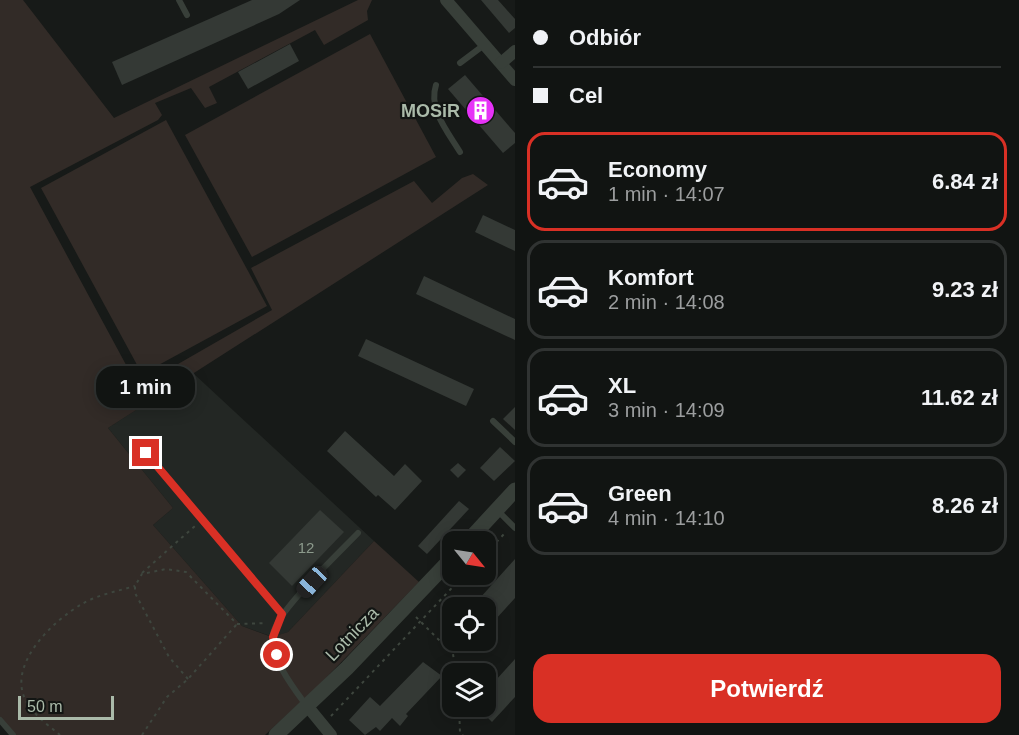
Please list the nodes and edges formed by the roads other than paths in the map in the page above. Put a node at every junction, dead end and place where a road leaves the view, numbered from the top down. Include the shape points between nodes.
1 (179, 0) edge
2 (446, 0) edge
3 (188, 15) dead end
4 (485, 45) junction
5 (515, 51) edge
6 (460, 63) dead end
7 (501, 63) junction
8 (515, 80) edge
9 (436, 85) dead end
10 (460, 152) dead end
11 (493, 421) dead end
12 (515, 442) edge
13 (146, 453) dead end
14 (515, 490) edge
15 (497, 510) junction
16 (514, 526) edge
17 (477, 531) edge
18 (358, 533) dead end
19 (442, 568) edge
20 (282, 614) junction
21 (308, 707) junction
22 (0, 720) edge
23 (13, 735) edge
24 (276, 735) edge
25 (331, 735) edge

1 - 3 lane
2 - 4 street
4 - 6 lane
4 - 7 street
5 - 7 street
7 - 8 street
9 - 10 lane via 435,109
11 - 12 lane
13 - 20 lane
14 - 15 street
15 - 16 lane
15 - 17 street
18 - 20 lane
19 - 21 street, Lotnicza
20 - 21 lane via 273,637 277,655 291,685
21 - 24 street, Lotnicza
21 - 25 street
22 - 23 lane

